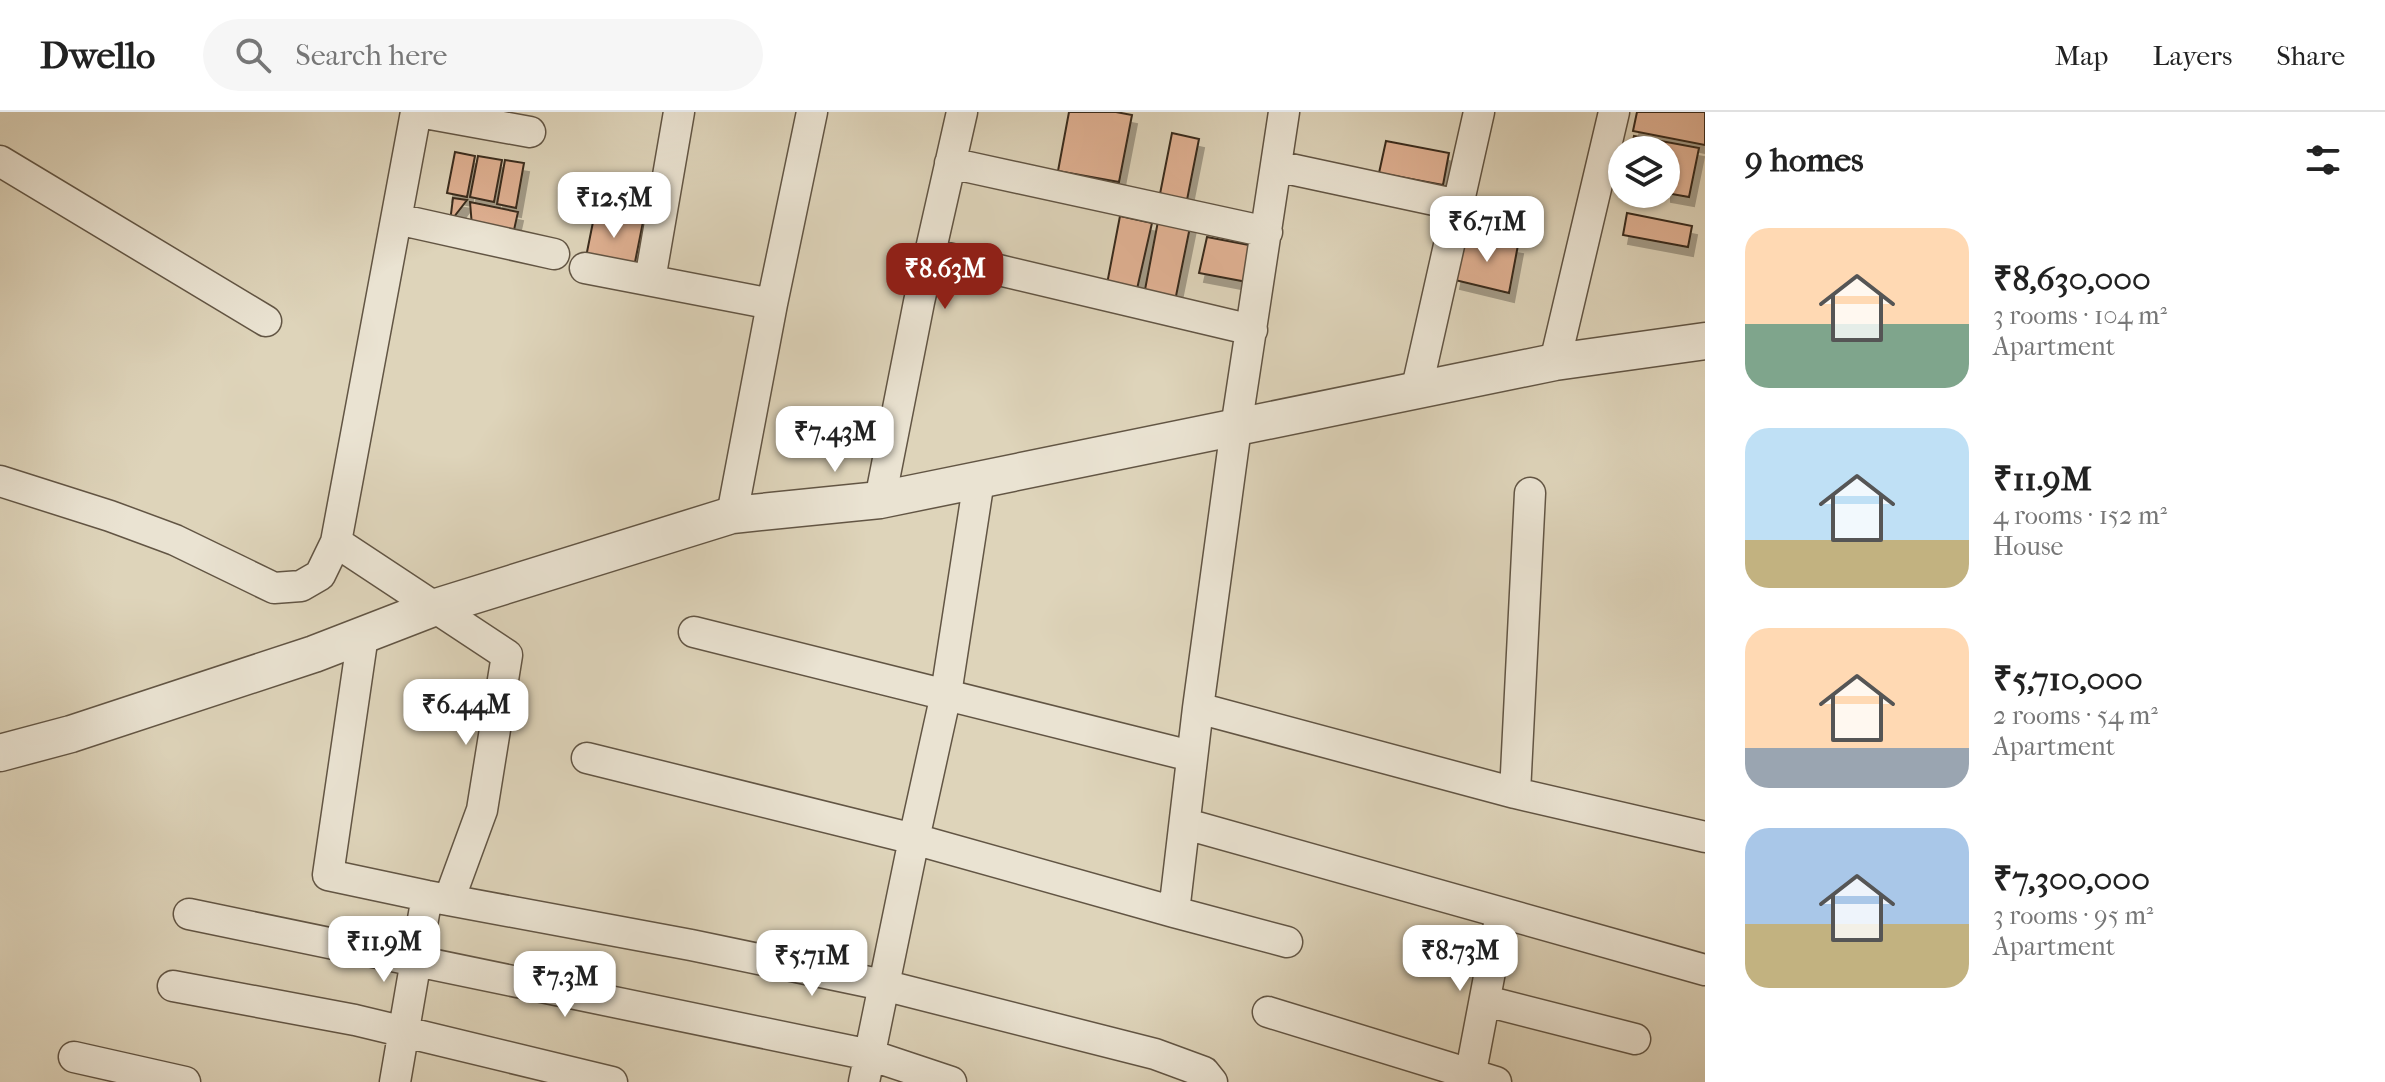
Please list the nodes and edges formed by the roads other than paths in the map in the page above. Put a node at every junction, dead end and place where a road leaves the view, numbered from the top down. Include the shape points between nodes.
1 (417, 112) edge
2 (679, 112) edge
3 (812, 112) edge
4 (962, 112) edge
5 (1284, 112) edge
6 (1479, 112) edge
7 (1614, 112) edge
8 (530, 132) dead end
9 (0, 161) edge
10 (950, 163) junction
11 (1276, 166) junction
12 (1458, 205) junction
13 (397, 219) junction
14 (1267, 232) junction
15 (554, 254) dead end
16 (931, 254) junction
17 (585, 268) dead end
18 (650, 280) junction
19 (772, 304) junction
20 (266, 321) dead end
21 (1252, 330) junction
22 (1705, 341) edge
23 (1555, 362) junction
24 (1416, 392) junction
25 (1236, 428) junction
26 (979, 480) junction
27 (0, 481) edge
28 (1530, 493) dead end
29 (880, 500) junction
30 (732, 515) junction
31 (336, 542) junction
32 (433, 608) junction
33 (694, 632) dead end
34 (363, 635) junction
35 (946, 694) junction
36 (1198, 708) junction
37 (0, 753) edge
38 (1191, 756) junction
39 (587, 758) dead end
40 (1515, 793) junction
41 (1186, 824) junction
42 (1705, 837) edge
43 (914, 839) junction
44 (438, 898) junction
45 (1174, 912) junction
46 (189, 914) dead end
47 (1501, 914) junction
48 (1287, 942) dead end
49 (416, 960) junction
50 (1705, 970) edge
51 (883, 985) junction
52 (173, 986) dead end
53 (1486, 1001) junction
54 (1268, 1012) dead end
55 (403, 1031) junction
56 (1635, 1039) dead end
57 (74, 1057) dead end
58 (867, 1068) edge
59 (1479, 1080) edge
60 (185, 1082) edge
61 (395, 1082) edge
62 (612, 1082) edge
63 (951, 1082) edge
64 (1212, 1082) edge

1 - 8 street
1 - 13 street
2 - 18 street
3 - 19 street
4 - 10 street
5 - 11 street
6 - 12 street
7 - 23 street
9 - 20 street
10 - 14 street
10 - 16 street
11 - 12 street
11 - 14 street
12 - 24 street
13 - 15 street
13 - 31 street
14 - 21 street
16 - 21 street
16 - 29 street
17 - 18 street
18 - 19 street
19 - 30 street
21 - 25 street
22 - 23 street
23 - 24 street
24 - 25 street
25 - 26 street
25 - 36 street
26 - 29 street
26 - 35 street
27 - 31 street via 175,540 274,588 301,586 320,575
28 - 40 street
29 - 30 street
30 - 32 street
31 - 32 street
32 - 34 street
32 - 44 street via 507,655 482,810
33 - 35 street
34 - 37 street
34 - 44 street via 328,875
35 - 38 street
35 - 43 street
36 - 38 street
36 - 40 street
38 - 41 street
39 - 43 street
40 - 42 street
41 - 45 street
41 - 47 street
43 - 45 street
43 - 51 street
44 - 49 street
44 - 51 street
45 - 48 street
46 - 49 street
47 - 50 street
47 - 53 street
49 - 55 street
49 - 58 street
51 - 58 street
51 - 64 street via 1155,1054 1204,1072
52 - 55 street
53 - 56 street
53 - 59 street
54 - 59 street
55 - 61 street
55 - 62 street
57 - 60 street
58 - 63 street

